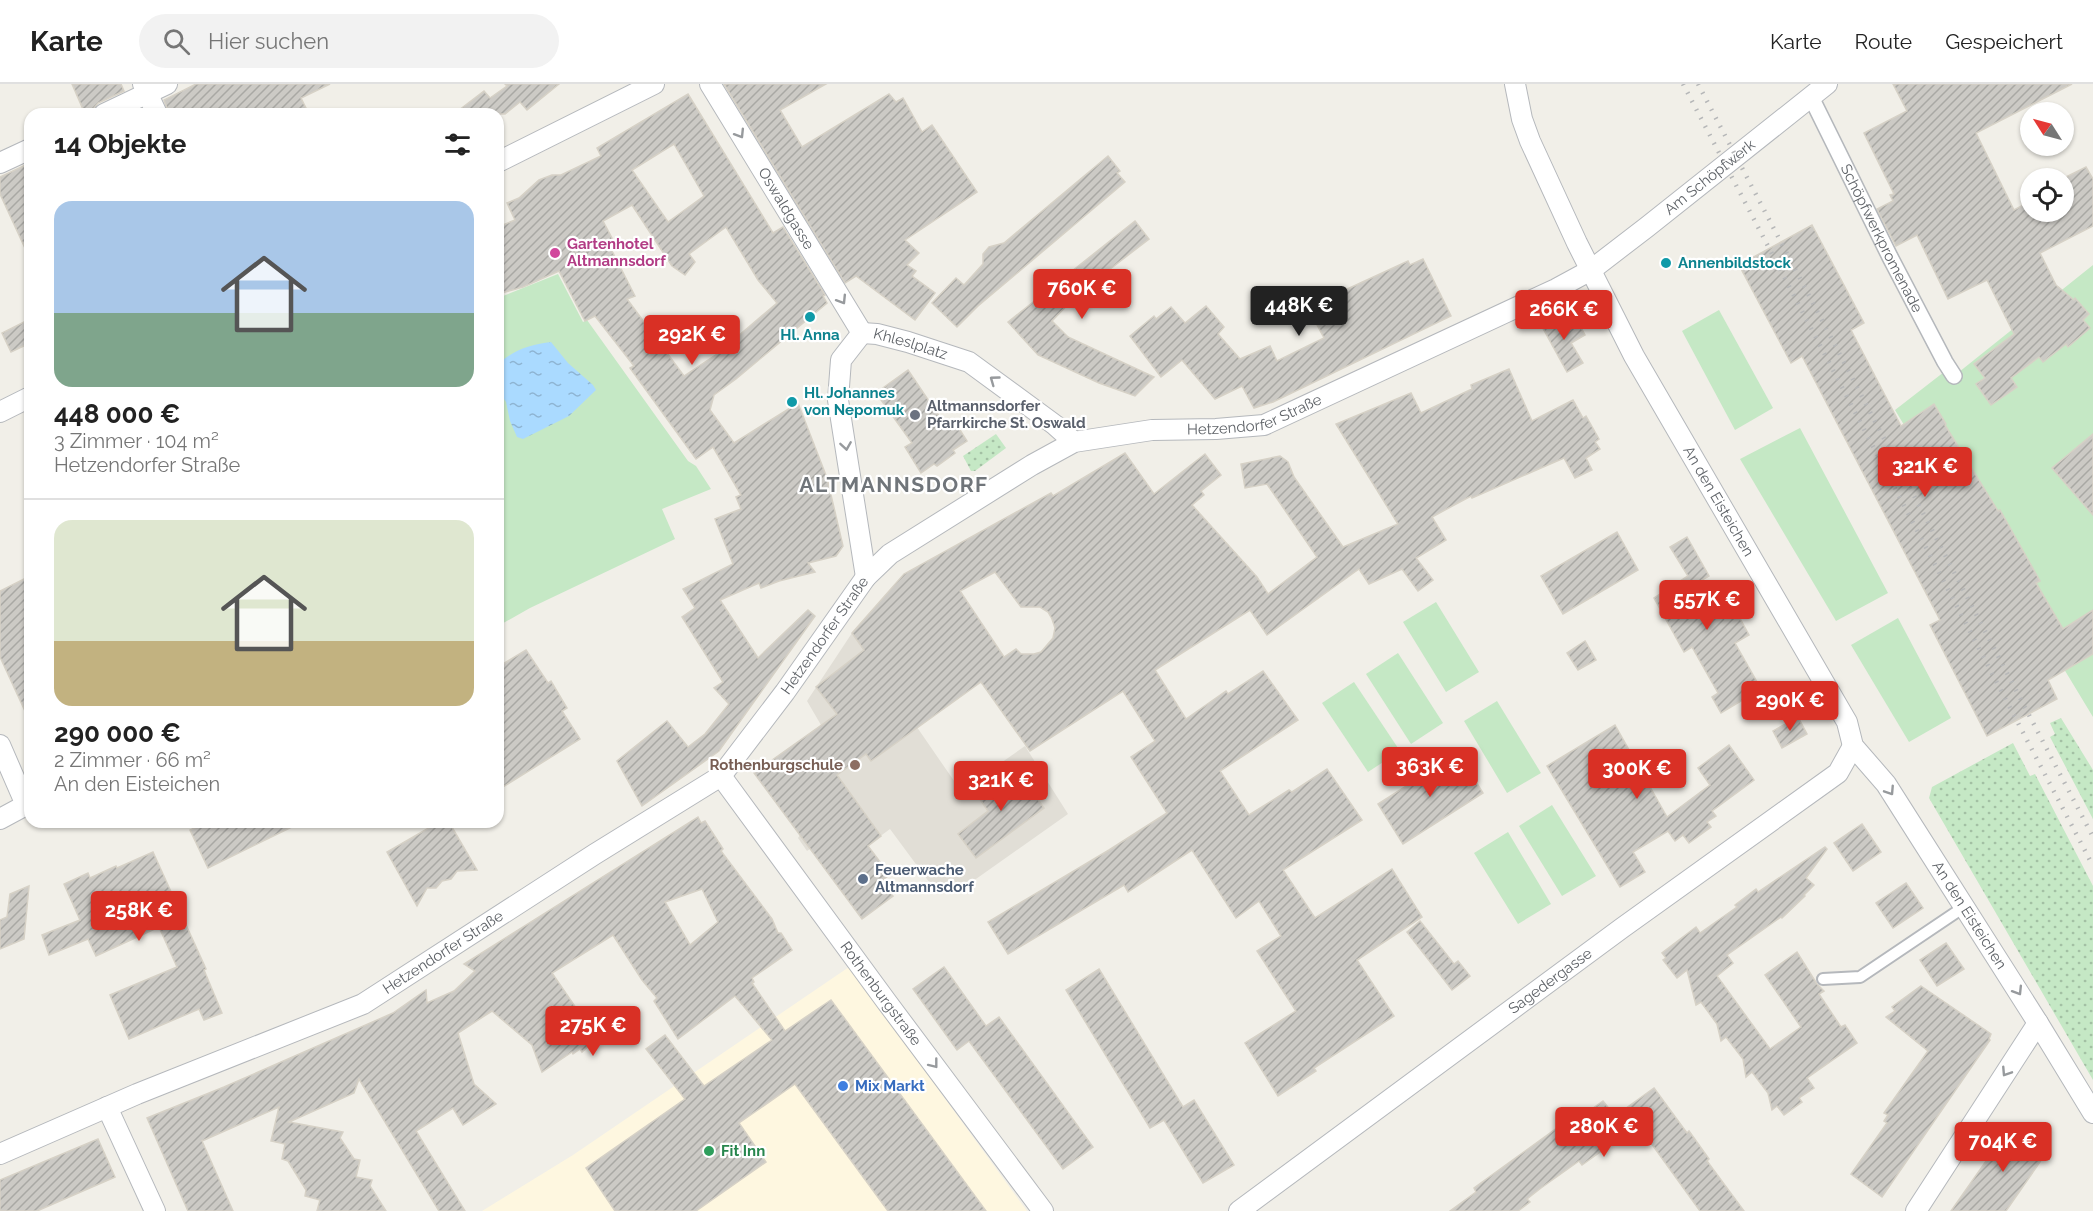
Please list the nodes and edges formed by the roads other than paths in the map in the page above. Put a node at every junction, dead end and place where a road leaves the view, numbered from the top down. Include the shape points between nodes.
1 (167, 84) edge
2 (654, 84) edge
3 (710, 84) edge
4 (1515, 84) edge
5 (1827, 84) edge
6 (145, 89) edge
7 (1811, 97) junction
8 (114, 108) edge
9 (154, 108) edge
10 (24, 152) edge
11 (504, 159) edge
12 (0, 164) edge
13 (1591, 270) junction
14 (862, 333) junction
15 (1954, 376) dead end
16 (24, 400) edge
17 (2, 410) edge
18 (1074, 442) junction
19 (866, 577) junction
20 (0, 745) edge
21 (1853, 746) junction
22 (721, 776) junction
23 (24, 800) edge
24 (24, 806) edge
25 (0, 819) edge
26 (1964, 907) junction
27 (1823, 979) dead end
28 (2038, 1023) junction
29 (107, 1107) junction
30 (2093, 1113) edge
31 (0, 1154) edge
32 (155, 1211) edge
33 (1043, 1211) edge
34 (1239, 1211) edge
35 (1917, 1211) edge

1 - 6 street
2 - 11 street
3 -> 14 street, Oswaldgasse
4 - 13 street, An den Eisteichen via 1530,141
5 - 7 street, Am Schöpfwerk
6 - 8 street
6 - 9 street
7 - 13 street, Am Schöpfwerk
7 - 15 street, Schöpfwerkpromenade
10 - 12 street
13 - 18 street, Hetzendorfer Straße via 1264,425 1152,430
13 - 21 street, An den Eisteichen via 1634,356 1847,722
18 -> 14 street, Khleslplatz via 969,362 908,342
14 -> 19 street, Khleslplatz via 841,360 838,400
16 - 17 street
18 - 19 street, Hetzendorfer Straße via 890,554
19 - 22 street, Hetzendorfer Straße
20 - 23 street
21 -> 26 street, An den Eisteichen via 1886,784
21 - 34 street, Sagedergasse via 1838,773
22 - 29 street, Hetzendorfer Straße via 363,1004
22 -> 33 street, Rothenburgstraße
24 - 25 street
26 - 27 lane via 1860,977
26 -> 28 street, An den Eisteichen
28 - 30 street, An den Eisteichen
28 -> 35 street
29 - 31 street, Hetzendorfer Straße
29 - 32 street

